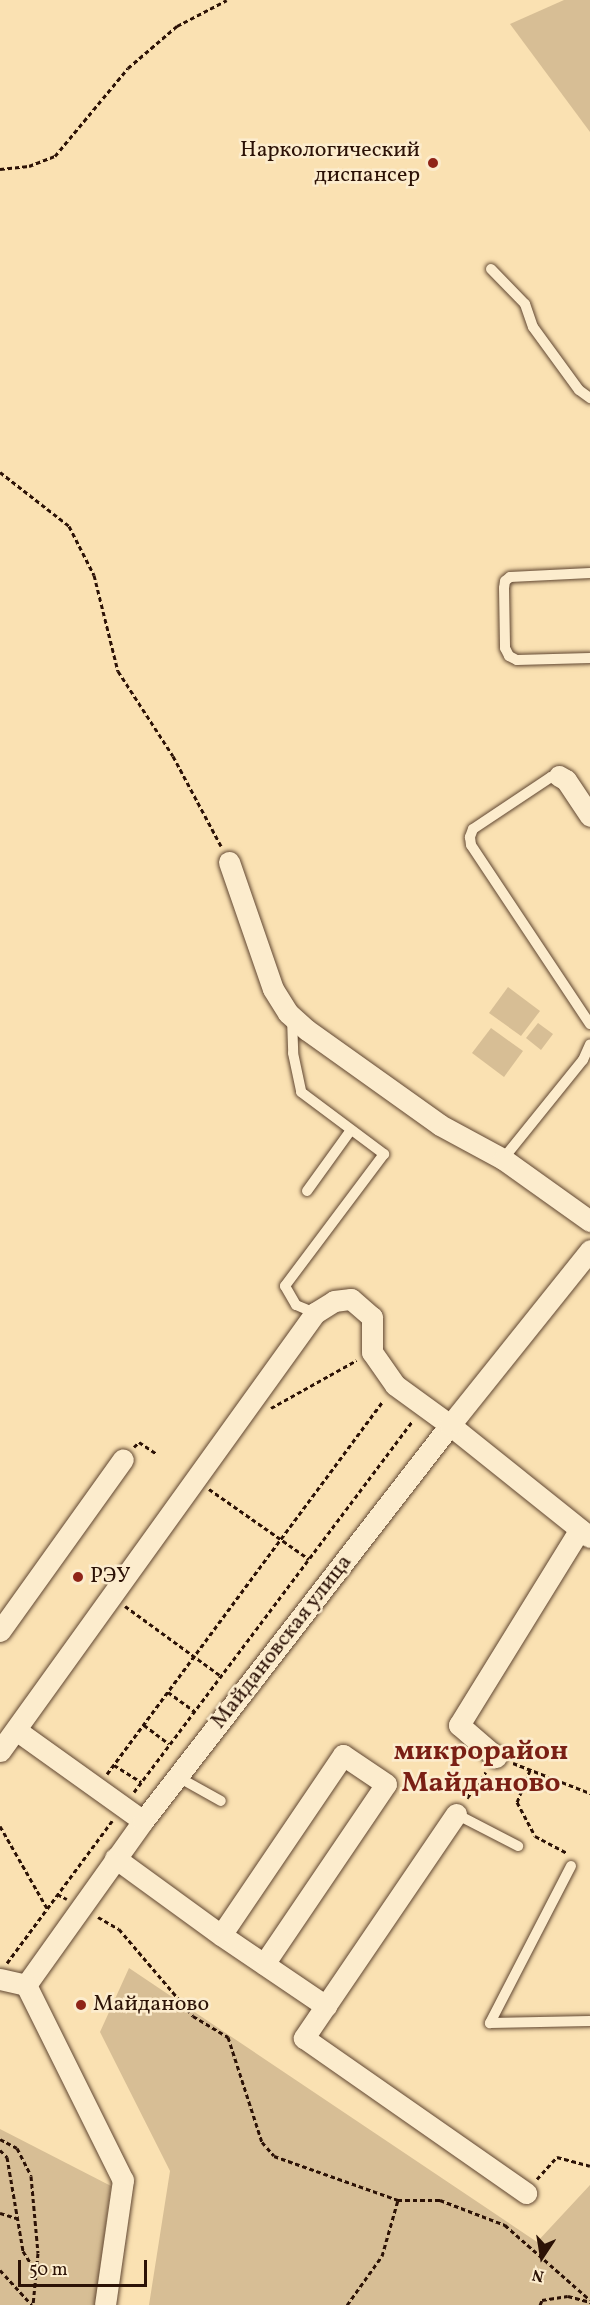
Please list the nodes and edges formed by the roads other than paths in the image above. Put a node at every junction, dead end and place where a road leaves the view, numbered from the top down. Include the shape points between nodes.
1 (491, 269) dead end
2 (590, 398) edge
3 (590, 573) edge
4 (590, 658) edge
5 (559, 776) joint
6 (587, 806) edge
7 (229, 862) road end
8 (292, 1017) junction
9 (590, 1024) edge
10 (590, 1044) edge
11 (351, 1130) junction
12 (503, 1159) junction
13 (307, 1191) dead end
14 (590, 1221) edge
15 (590, 1250) edge
16 (315, 1313) junction
17 (450, 1425) junction
18 (123, 1459) dead end
19 (585, 1533) edge
20 (0, 1630) edge
21 (16, 1730) junction
22 (0, 1751) edge
23 (496, 1757) road end
24 (178, 1777) junction
25 (221, 1801) dead end
26 (456, 1814) joint
27 (143, 1821) junction
28 (518, 1846) dead end
29 (115, 1858) junction
30 (571, 1866) road end
31 (221, 1935) junction
32 (264, 1964) junction
33 (3, 1971) edge
34 (26, 1985) junction
35 (326, 2006) junction
36 (590, 2021) edge
37 (526, 2193) road end
38 (105, 2305) edge

1 - 2 lane via 525,304 533,327 579,390
3 - 4 lane via 510,577 504,588 505,648 509,656 517,660
5 - 6 street
5 - 9 lane via 550,777 473,829 470,837 471,845
7 - 8 street via 273,989
8 - 11 lane via 293,1053 301,1092
8 - 12 street via 440,1125
10 - 12 lane via 583,1060
11 - 13 lane
11 - 16 lane via 384,1154 285,1286 296,1305
12 - 14 street
15 - 17 street, Майдановская улица
16 - 17 street via 334,1301 351,1299 372,1317 372,1352 395,1385
16 - 21 street
17 - 19 street
17 - 24 street, Майдановская улица
18 - 20 street
19 - 23 street via 459,1725
21 - 22 street
21 - 27 street
24 - 25 lane
24 - 27 street, Майдановская улица
26 - 28 lane
26 - 35 street
27 - 29 street, Майдановская улица
29 - 31 street
29 - 34 street, Майдановская улица
30 - 36 lane via 490,2023
31 - 32 street
31 - 32 street via 343,1755 386,1784
32 - 35 street
33 - 34 street
34 - 38 street via 123,2180
35 - 37 street via 304,2038

